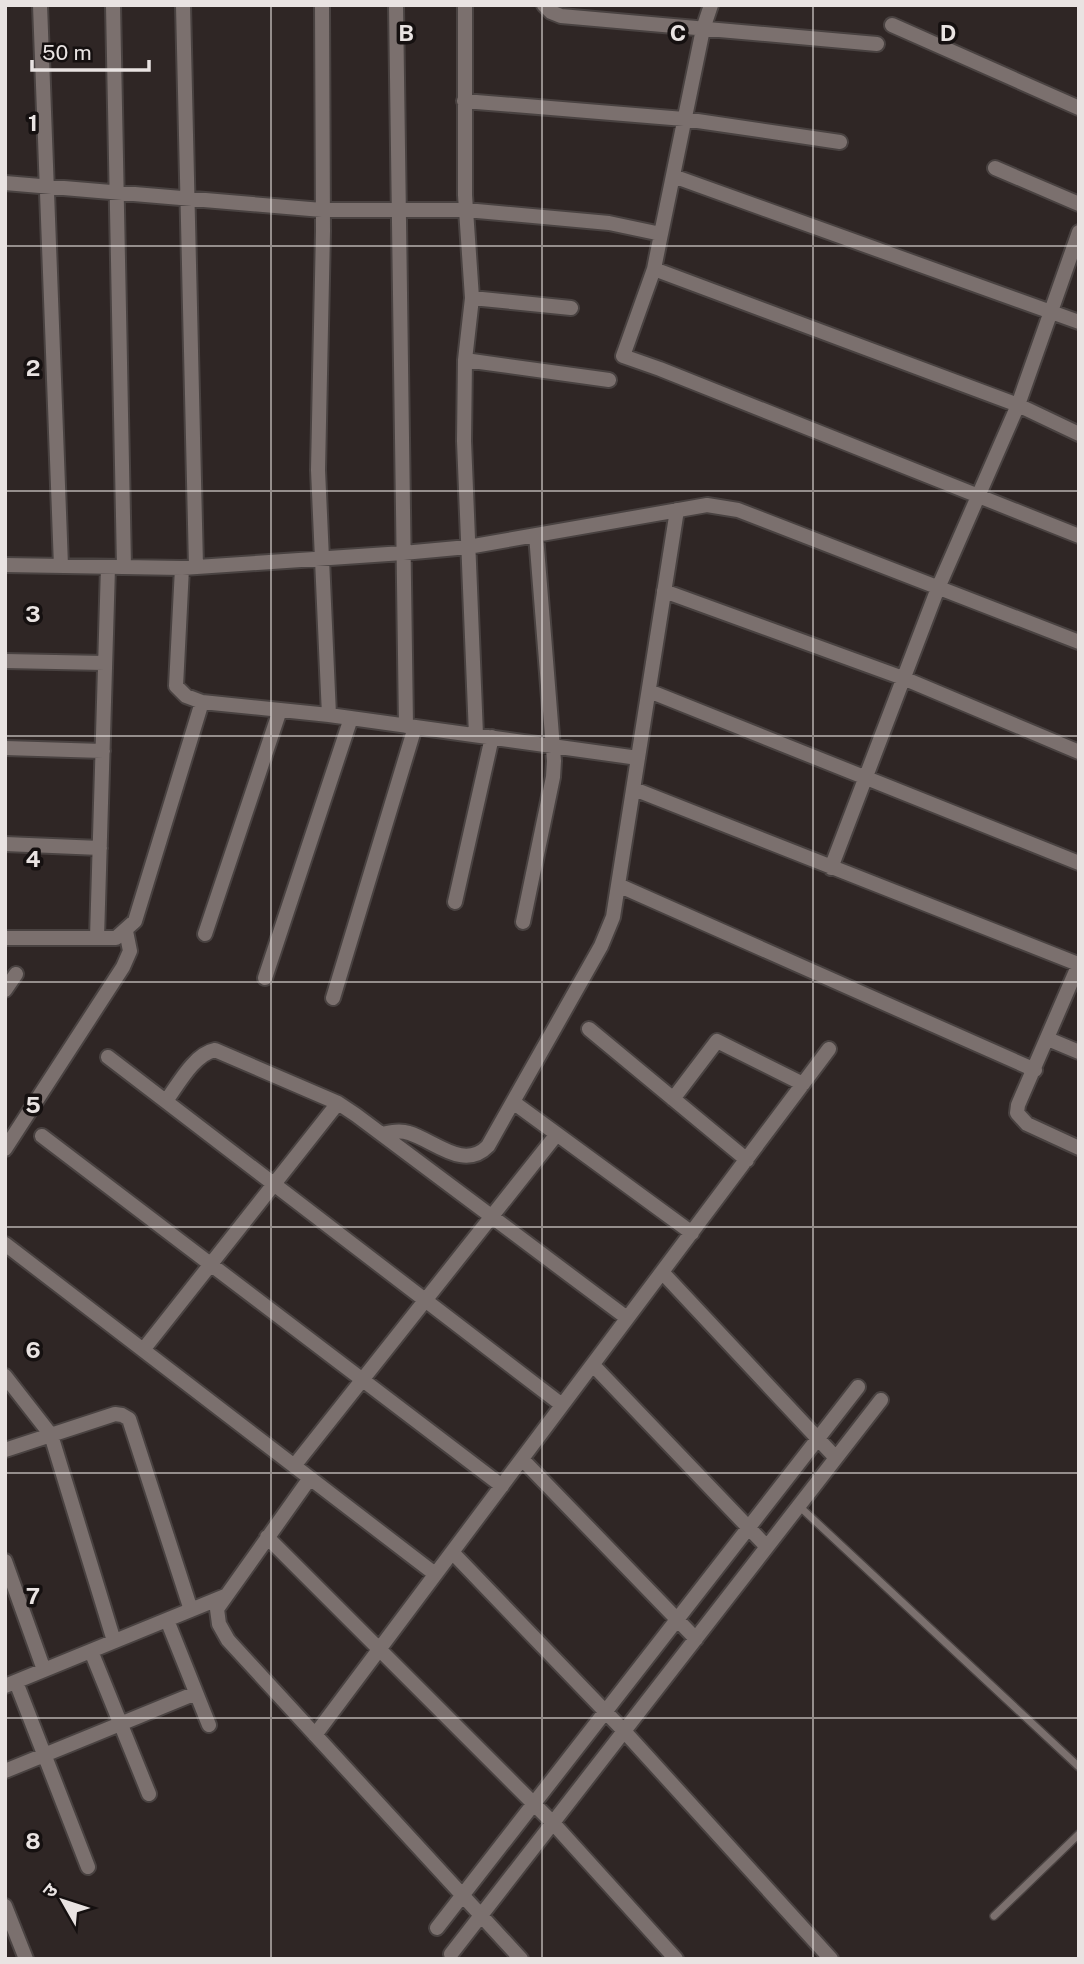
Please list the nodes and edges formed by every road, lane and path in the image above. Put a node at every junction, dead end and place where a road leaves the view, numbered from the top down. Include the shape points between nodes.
1 (40, 5) edge
2 (113, 5) edge
3 (183, 5) edge
4 (322, 5) edge
5 (396, 5) edge
6 (465, 5) edge
7 (544, 5) edge
8 (711, 5) edge
9 (892, 25) dead end
10 (703, 29) junction
11 (877, 44) dead end
12 (464, 101) junction
13 (1079, 108) edge
14 (684, 119) junction
15 (840, 142) dead end
16 (995, 168) dead end
17 (673, 176) junction
18 (5, 183) edge
19 (47, 188) junction
20 (117, 192) junction
21 (187, 197) junction
22 (1079, 204) edge
23 (398, 209) junction
24 (322, 210) junction
25 (466, 210) junction
26 (1079, 232) edge
27 (661, 234) junction
28 (654, 269) junction
29 (472, 298) junction
30 (570, 308) dead end
31 (1050, 311) junction
32 (1079, 322) edge
33 (465, 360) junction
34 (609, 380) dead end
35 (1018, 405) junction
36 (1079, 434) edge
37 (978, 496) junction
38 (677, 510) junction
39 (536, 535) junction
40 (1079, 536) edge
41 (468, 547) junction
42 (403, 553) junction
43 (323, 559) junction
44 (5, 565) edge
45 (61, 566) junction
46 (108, 567) junction
47 (124, 567) junction
48 (189, 568) junction
49 (939, 588) junction
50 (664, 591) junction
51 (1079, 642) edge
52 (5, 661) edge
53 (105, 663) junction
54 (903, 678) junction
55 (649, 691) junction
56 (202, 702) junction
57 (279, 710) junction
58 (329, 715) junction
59 (351, 718) junction
60 (410, 726) junction
61 (476, 735) junction
62 (492, 737) junction
63 (554, 745) junction
64 (5, 748) edge
65 (103, 751) junction
66 (1079, 752) edge
67 (638, 758) junction
68 (865, 777) junction
69 (634, 789) junction
70 (5, 844) edge
71 (100, 848) junction
72 (1079, 863) edge
73 (831, 868) junction
74 (618, 885) junction
75 (455, 902) dead end
76 (523, 922) dead end
77 (127, 931) junction
78 (205, 934) dead end
79 (5, 938) edge
80 (97, 938) junction
81 (1079, 964) edge
82 (16, 974) dead end
83 (265, 978) dead end
84 (5, 990) edge
85 (333, 998) dead end
86 (589, 1029) dead end
87 (1048, 1039) junction
88 (829, 1049) dead end
89 (1079, 1052) edge
90 (108, 1057) dead end
91 (1035, 1070) junction
92 (803, 1084) junction
93 (674, 1099) junction
94 (166, 1101) junction
95 (513, 1102) junction
96 (338, 1103) junction
97 (382, 1134) junction
98 (557, 1134) junction
99 (42, 1136) dead end
100 (1079, 1148) edge
101 (5, 1149) edge
102 (747, 1160) junction
103 (274, 1184) junction
104 (492, 1217) junction
105 (692, 1233) junction
106 (5, 1244) edge
107 (211, 1265) junction
108 (662, 1272) junction
109 (426, 1300) junction
110 (627, 1318) junction
111 (143, 1350) junction
112 (593, 1365) junction
113 (5, 1376) edge
114 (363, 1380) junction
115 (858, 1387) dead end
116 (881, 1400) dead end
117 (562, 1405) junction
118 (51, 1435) junction
119 (818, 1438) junction
120 (5, 1450) edge
121 (836, 1458) junction
122 (522, 1459) junction
123 (294, 1466) junction
124 (310, 1478) junction
125 (502, 1486) junction
126 (799, 1506) junction
127 (748, 1528) junction
128 (267, 1537) junction
129 (767, 1548) junction
130 (452, 1552) junction
131 (5, 1561) edge
132 (435, 1574) junction
133 (225, 1597) junction
134 (191, 1610) junction
135 (677, 1619) junction
136 (167, 1620) junction
137 (696, 1639) junction
138 (114, 1642) junction
139 (380, 1648) junction
140 (91, 1651) junction
141 (44, 1670) junction
142 (11, 1684) edge
143 (196, 1693) junction
144 (605, 1711) junction
145 (121, 1724) junction
146 (209, 1725) dead end
147 (624, 1731) junction
148 (315, 1735) junction
149 (44, 1755) junction
150 (1079, 1767) edge
151 (5, 1771) edge
152 (149, 1794) dead end
153 (533, 1804) junction
154 (553, 1824) junction
155 (1079, 1834) edge
156 (88, 1867) dead end
157 (463, 1895) junction
158 (5, 1906) edge
159 (481, 1915) junction
160 (994, 1916) dead end
161 (437, 1928) dead end
162 (451, 1954) dead end
163 (26, 1959) edge
164 (521, 1959) edge
165 (676, 1959) edge
166 (831, 1959) edge

1 - 19 street
2 - 20 street
3 - 21 street
4 - 24 street
5 - 23 street
6 - 12 street
7 - 10 street via 561,16
8 - 10 street
9 - 13 street
10 - 11 street
10 - 14 street
12 - 14 street
12 - 25 street
14 - 15 street
14 - 17 street
16 - 22 street
17 - 27 street
17 - 31 street
18 - 19 street
19 - 20 street
19 - 45 street
20 - 21 street
20 - 47 street
21 - 24 street
21 - 48 street
23 - 24 street
23 - 25 street
23 - 42 street
24 - 43 street via 318,470
25 - 27 street via 609,223
25 - 29 street
26 - 31 street
27 - 28 street
28 - 35 street
28 - 37 street via 623,356
29 - 30 street
29 - 33 street
31 - 32 street
31 - 35 street
33 - 34 street
33 - 41 street
35 - 36 street
35 - 37 street
37 - 40 street
37 - 49 street
38 - 39 street
38 - 49 street via 708,505 738,510
38 - 50 street
39 - 41 street
39 - 63 street
41 - 42 street
41 - 61 street
42 - 43 street
42 - 60 street
43 - 48 street
43 - 58 street
44 - 45 street
45 - 46 street
46 - 47 street
46 - 53 street
47 - 48 street
48 - 56 street via 176,686
49 - 51 street
49 - 54 street
50 - 54 street
50 - 55 street
52 - 53 street
53 - 65 street
54 - 66 street
54 - 68 street
55 - 67 street
55 - 68 street
56 - 57 street
56 - 77 street via 135,921
57 - 58 street
57 - 78 street
58 - 59 street
59 - 60 street
59 - 83 street
60 - 61 street
60 - 85 street
61 - 62 street
62 - 63 street
62 - 75 street
63 - 67 street
63 - 76 street via 553,777
64 - 65 street
65 - 71 street
67 - 69 street
68 - 72 street
68 - 73 street
69 - 73 street
69 - 74 street
70 - 71 street
71 - 80 street
73 - 81 street
74 - 91 street
74 - 95 street via 613,917 601,947
77 - 80 street via 116,938
77 - 101 street via 130,951 123,967
79 - 80 street
81 - 87 street
82 - 84 street
86 - 93 street
87 - 89 street
87 - 91 street
88 - 92 street
90 - 94 street
91 - 100 street via 1018,1105 1020,1119
92 - 93 street via 717,1041
92 - 102 street
93 - 102 street
94 - 96 street via 196,1061 215,1051
94 - 103 street
95 - 97 street via 488,1146 471,1157 407,1132
95 - 98 street
96 - 97 street
96 - 103 street
97 - 104 street
98 - 104 street
98 - 105 street
99 - 107 street
102 - 105 street
103 - 107 street
103 - 109 street
104 - 109 street
104 - 110 street
105 - 108 street
106 - 111 street
107 - 111 street
107 - 114 street
108 - 110 street
108 - 119 street
109 - 114 street
109 - 117 street
110 - 112 street
111 - 123 street
112 - 117 street
112 - 127 street
113 - 118 street
114 - 123 street
114 - 125 street
115 - 119 street
116 - 121 street
117 - 122 street
118 - 120 street
118 - 134 street via 115,1414 129,1419
118 - 138 street
119 - 121 street
119 - 127 street
121 - 126 street
122 - 125 street
122 - 135 street
123 - 124 street
124 - 128 street
124 - 132 street
125 - 130 street
126 - 129 street
126 - 150 lane
127 - 129 street
127 - 135 street
128 - 133 street
128 - 139 street
129 - 137 street
130 - 132 street
130 - 144 street
131 - 141 street
132 - 139 street
133 - 134 street
133 - 148 street via 217,1609 228,1640
134 - 136 street
135 - 137 street
135 - 144 street
136 - 138 street
136 - 143 street
137 - 147 street
138 - 140 street
139 - 148 street
139 - 153 street
140 - 141 street
140 - 145 street
141 - 142 street
142 - 149 street
143 - 145 street
143 - 146 street
144 - 147 street
144 - 153 street
145 - 149 street
145 - 152 street
147 - 154 street
147 - 166 street
148 - 157 street
149 - 151 street
149 - 156 street
153 - 154 street
153 - 157 street
154 - 159 street
154 - 165 street
155 - 160 lane
157 - 159 street
157 - 161 street
158 - 163 street
159 - 162 street
159 - 164 street

